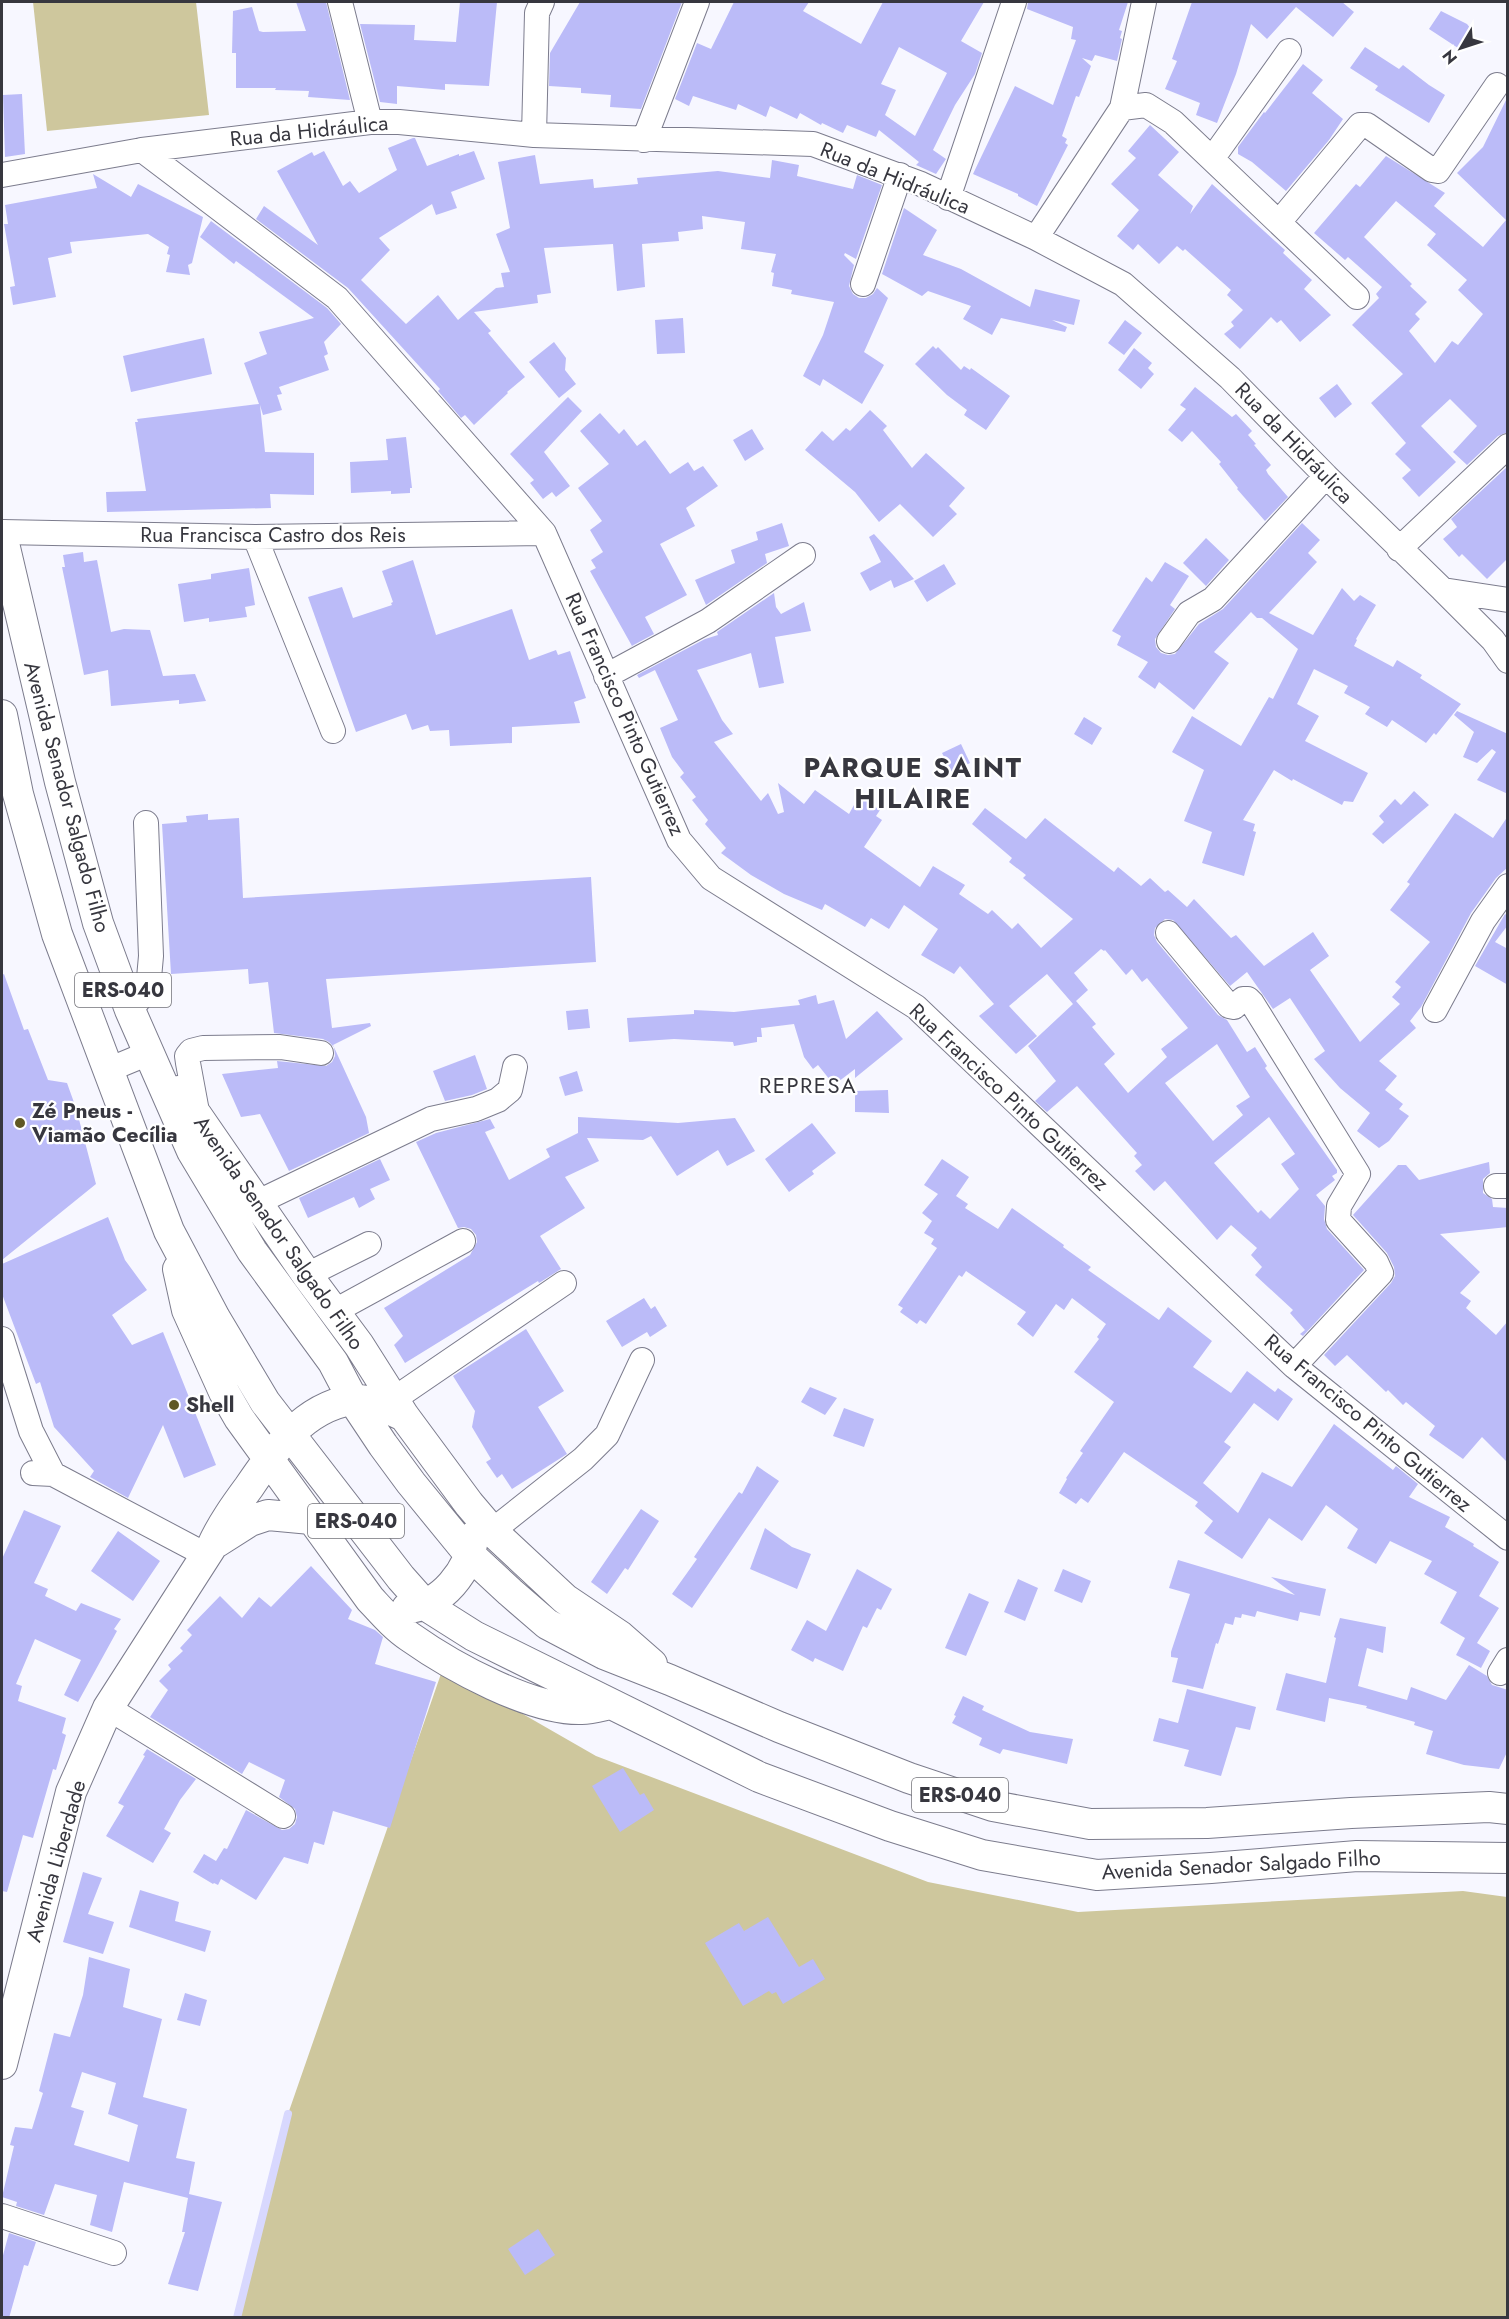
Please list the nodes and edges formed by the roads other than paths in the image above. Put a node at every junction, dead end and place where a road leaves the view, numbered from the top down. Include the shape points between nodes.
1 (340, 2) edge
2 (542, 2) edge
3 (697, 2) edge
4 (1014, 2) edge
5 (1144, 2) edge
6 (1289, 51) dead end
7 (1497, 85) dead end
8 (1122, 108) junction
9 (370, 122) junction
10 (534, 135) junction
11 (644, 140) junction
12 (142, 150) junction
13 (1212, 159) junction
14 (2, 175) edge
15 (900, 175) junction
16 (948, 198) junction
17 (1280, 221) junction
18 (1036, 238) junction
19 (863, 284) dead end
20 (1358, 297) dead end
21 (1508, 446) edge
22 (1326, 476) junction
23 (544, 533) junction
24 (2, 534) edge
25 (255, 537) junction
26 (1399, 549) junction
27 (803, 555) dead end
28 (1443, 590) junction
29 (1508, 600) edge
30 (1169, 641) dead end
31 (1508, 661) edge
32 (606, 676) junction
33 (2, 715) edge
34 (333, 731) dead end
35 (146, 824) dead end
36 (1508, 886) edge
37 (1168, 933) dead end
38 (130, 1010) junction
39 (1435, 1010) dead end
40 (149, 1053) junction
41 (321, 1053) dead end
42 (515, 1067) dead end
43 (108, 1070) junction
44 (198, 1117) junction
45 (256, 1203) junction
46 (170, 1231) junction
47 (463, 1241) dead end
48 (369, 1244) dead end
49 (307, 1275) junction
50 (564, 1283) dead end
51 (333, 1312) junction
52 (3, 1350) edge
53 (642, 1360) dead end
54 (1293, 1366) junction
55 (353, 1400) junction
56 (399, 1407) junction
57 (289, 1435) junction
58 (268, 1458) junction
59 (469, 1504) junction
60 (311, 1519) junction
61 (492, 1531) junction
62 (1508, 1538) edge
63 (209, 1550) junction
64 (469, 1554) junction
65 (370, 1599) junction
66 (425, 1605) junction
67 (670, 1680) junction
68 (610, 1704) junction
69 (108, 1708) junction
70 (1508, 1809) edge
71 (284, 1816) dead end
72 (1508, 1858) edge
73 (2, 2064) edge
74 (2, 2216) edge
75 (114, 2253) dead end

1 - 9 street
2 - 10 street via 537,12
3 - 11 street
4 - 16 street
5 - 8 street
6 - 13 street
7 - 17 street via 1438,171 1367,125 1360,125
8 - 13 street via 1146,105 1173,122
8 - 18 street
9 - 10 street, Rua da Hidráulica
9 - 12 street, Rua da Hidráulica
10 - 11 street, Rua da Hidráulica
11 - 15 street, Rua da Hidráulica via 813,144
12 - 14 street, Rua da Hidráulica
12 - 23 street, Rua Francisco Pinto Gutierrez via 337,298
13 - 17 street
15 - 16 street, Rua da Hidráulica
15 - 19 street
16 - 18 street, Rua da Hidráulica
17 - 20 street
18 - 22 street, Rua da Hidráulica via 1124,284 1230,378
21 - 26 street
22 - 26 street, Rua da Hidráulica
22 - 30 street via 1213,599 1189,613
23 - 25 street, Rua Francisca Castro dos Reis
23 - 32 street, Rua Francisco Pinto Gutierrez
24 - 25 street, Rua Francisca Castro dos Reis
24 - 38 main road, Avenida Senador Salgado Filho / ERS-040 via 63,793 98,923
25 - 34 street
26 - 28 street, Rua da Hidráulica
27 - 32 street via 708,621
28 - 29 street
28 - 31 street, Rua da Hidráulica via 1493,640
32 - 54 street, Rua Francisco Pinto Gutierrez via 679,840 711,878 916,1007
33 - 43 main road, Avenida Senador Salgado Filho / ERS-040 via 18,794 57,934
35 - 38 street via 151,956 148,989
36 - 39 street via 1483,921
37 - 54 street via 1229,1006 1234,1007 1243,999 1252,1003 1358,1174 1338,1206 1338,1220 1376,1262 1381,1273
38 - 40 main road, Avenida Senador Salgado Filho / ERS-040
40 - 43 street
40 - 44 main road, Avenida Senador Salgado Filho
40 - 55 main road, Avenida Senador Salgado Filho / ERS-040 via 192,1151 252,1251 333,1362
41 - 44 street via 280,1047 191,1051 187,1056
42 - 45 street via 510,1090 498,1100 476,1110 431,1119
43 - 46 main road, Avenida Senador Salgado Filho / ERS-040
44 - 45 main road, Avenida Senador Salgado Filho
45 - 49 main road, Avenida Senador Salgado Filho
46 - 57 main road, Avenida Senador Salgado Filho / ERS-040 via 215,1318
46 - 58 main road, Avenida Senador Salgado Filho via 186,1310 229,1400
47 - 51 street
48 - 49 street
49 - 51 main road, Avenida Senador Salgado Filho
50 - 56 street
51 - 56 main road, Avenida Senador Salgado Filho
52 - 63 street via 43,1474
53 - 61 street via 607,1435 583,1459
54 - 62 street, Rua Francisco Pinto Gutierrez
55 - 56 main road
55 - 57 main road via 313,1414
55 - 64 main road, Avenida Senador Salgado Filho / ERS-040 via 411,1483
56 - 59 main road, Avenida Senador Salgado Filho
57 - 58 main road
57 - 66 main road, Avenida Senador Salgado Filho / ERS-040
58 - 60 main road, Avenida Senador Salgado Filho
58 - 63 main road, Avenida Liberdade
59 - 61 main road, Avenida Senador Salgado Filho
59 - 64 main road via 473,1539
60 - 63 main road, Avenida Liberdade via 268,1515 250,1521
60 - 65 main road, Avenida Senador Salgado Filho
61 - 67 main road, Avenida Senador Salgado Filho via 565,1599 620,1636
63 - 69 main road, Avenida Liberdade
64 - 66 main road via 449,1587
64 - 67 main road, Avenida Senador Salgado Filho / ERS-040 via 547,1624 604,1654
65 - 66 main road via 402,1608
65 - 68 main road, Avenida Senador Salgado Filho via 410,1637 503,1689 554,1706 582,1709
66 - 68 main road, Avenida Senador Salgado Filho / ERS-040 via 474,1636
67 - 70 main road, Avenida Senador Salgado Filho / ERS-040 via 909,1778 993,1806 1090,1824 1207,1823 1351,1813
68 - 72 main road, Avenida Senador Salgado Filho / ERS-040 via 759,1777 890,1826 982,1855 1097,1875 1357,1856
69 - 71 street
69 - 73 main road, Avenida Liberdade via 71,1792
74 - 75 street

